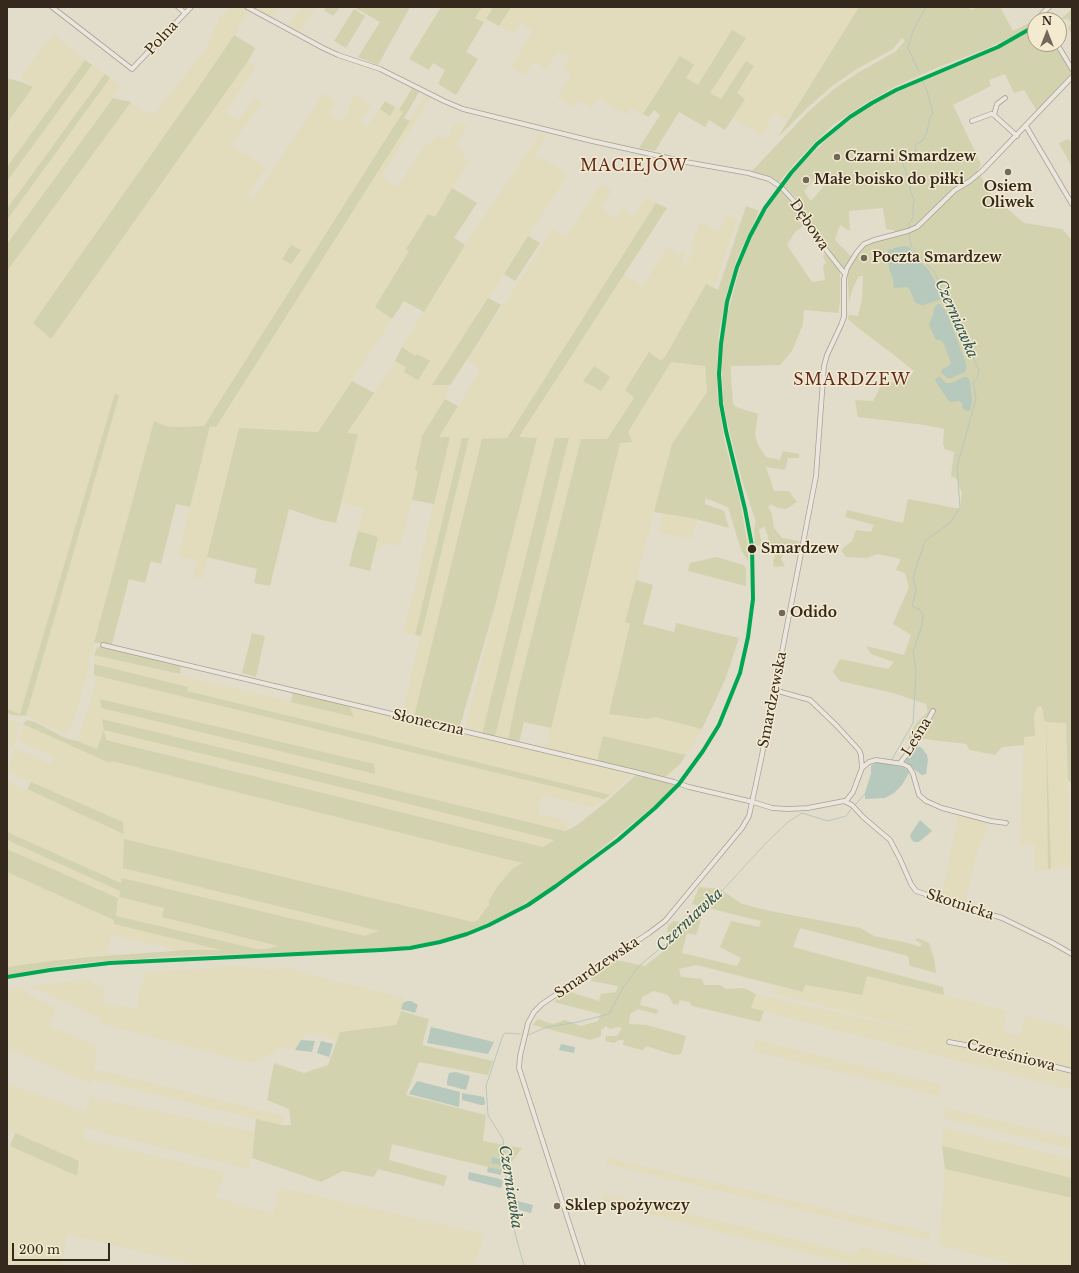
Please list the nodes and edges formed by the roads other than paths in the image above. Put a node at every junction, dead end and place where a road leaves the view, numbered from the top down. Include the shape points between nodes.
1 (52, 7) edge
2 (178, 7) edge
3 (191, 7) edge
4 (247, 7) edge
5 (185, 13) junction
6 (1062, 52) edge
7 (1072, 69) edge
8 (1072, 77) edge
9 (1005, 98) dead end
10 (994, 115) junction
11 (972, 121) dead end
12 (1026, 126) junction
13 (1017, 136) junction
14 (1072, 204) edge
15 (837, 265) junction
16 (847, 268) junction
17 (845, 274) junction
18 (103, 645) dead end
19 (774, 690) junction
20 (933, 711) dead end
21 (900, 763) junction
22 (862, 768) junction
23 (753, 802) junction
24 (846, 802) junction
25 (1006, 823) dead end
26 (1072, 954) edge
27 (949, 1042) dead end
28 (1072, 1071) edge
29 (583, 1266) edge

1 - 5 street, Polna via 132,69
2 - 5 street
3 - 5 street, Polna
4 - 15 street, Dębowa via 323,48 380,69 463,109 586,140 756,175 769,180 780,186 793,200
6 - 7 street
8 - 12 street, Smardzewska
9 - 10 street via 997,104
10 - 11 street
10 - 13 street
12 - 13 street, Smardzewska
12 - 14 street
13 - 16 street, Smardzewska via 989,166 955,190 917,227 864,244
15 - 16 street, Dębowa
15 - 17 street, Dębowa
16 - 17 street, Smardzewska
17 - 19 street, Smardzewska via 843,320 822,372 815,480
18 - 23 street, Słoneczna
19 - 22 street via 810,700 859,750
19 - 23 street, Smardzewska
20 - 21 street, Leśna via 915,744
21 - 22 street via 873,760
21 - 25 street via 911,770 919,795 926,800 942,808
22 - 24 street via 853,792
23 - 24 street via 772,808 788,809 808,808 841,800
23 - 29 street, Smardzewska via 742,828 665,921 542,1004 528,1023 519,1068
24 - 26 street, Skotnicka via 890,840 916,891 996,916
27 - 28 street, Czereśniowa

